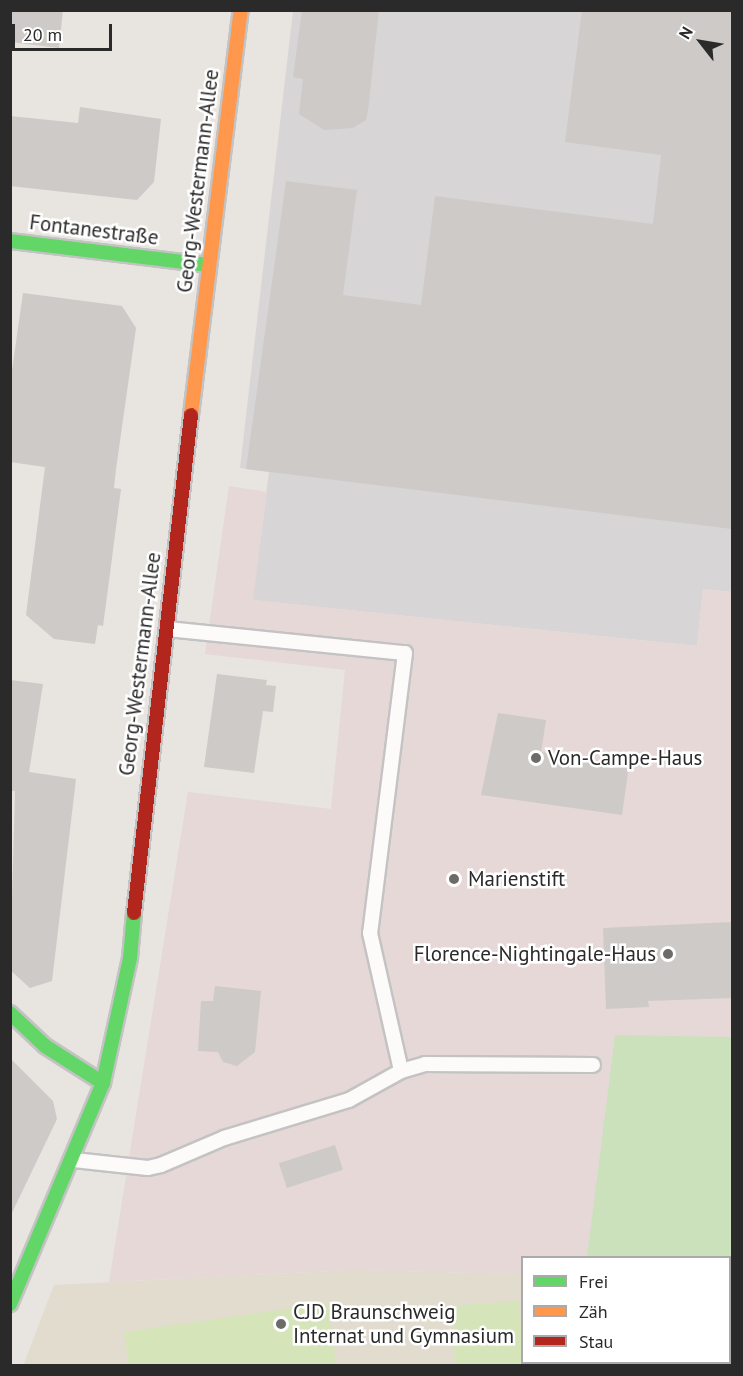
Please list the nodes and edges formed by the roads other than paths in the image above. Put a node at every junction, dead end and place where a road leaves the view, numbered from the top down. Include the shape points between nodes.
1 (241, 10) edge
2 (10, 242) edge
3 (209, 265) junction
4 (166, 628) junction
5 (10, 1013) edge
6 (592, 1065) dead end
7 (401, 1071) junction
8 (103, 1083) junction
9 (74, 1160) junction
10 (10, 1304) edge

1 - 3 street, Georg-Westermann-Allee
2 - 3 street, Fontanestraße
3 - 4 street, Georg-Westermann-Allee
4 - 7 lane via 405,653 370,933
4 - 8 street, Georg-Westermann-Allee via 130,958
5 - 8 street via 45,1046
6 - 7 lane via 425,1064
7 - 9 lane via 349,1100 224,1138 161,1165 148,1168
8 - 9 street, Georg-Westermann-Allee
9 - 10 street, Georg-Westermann-Allee

